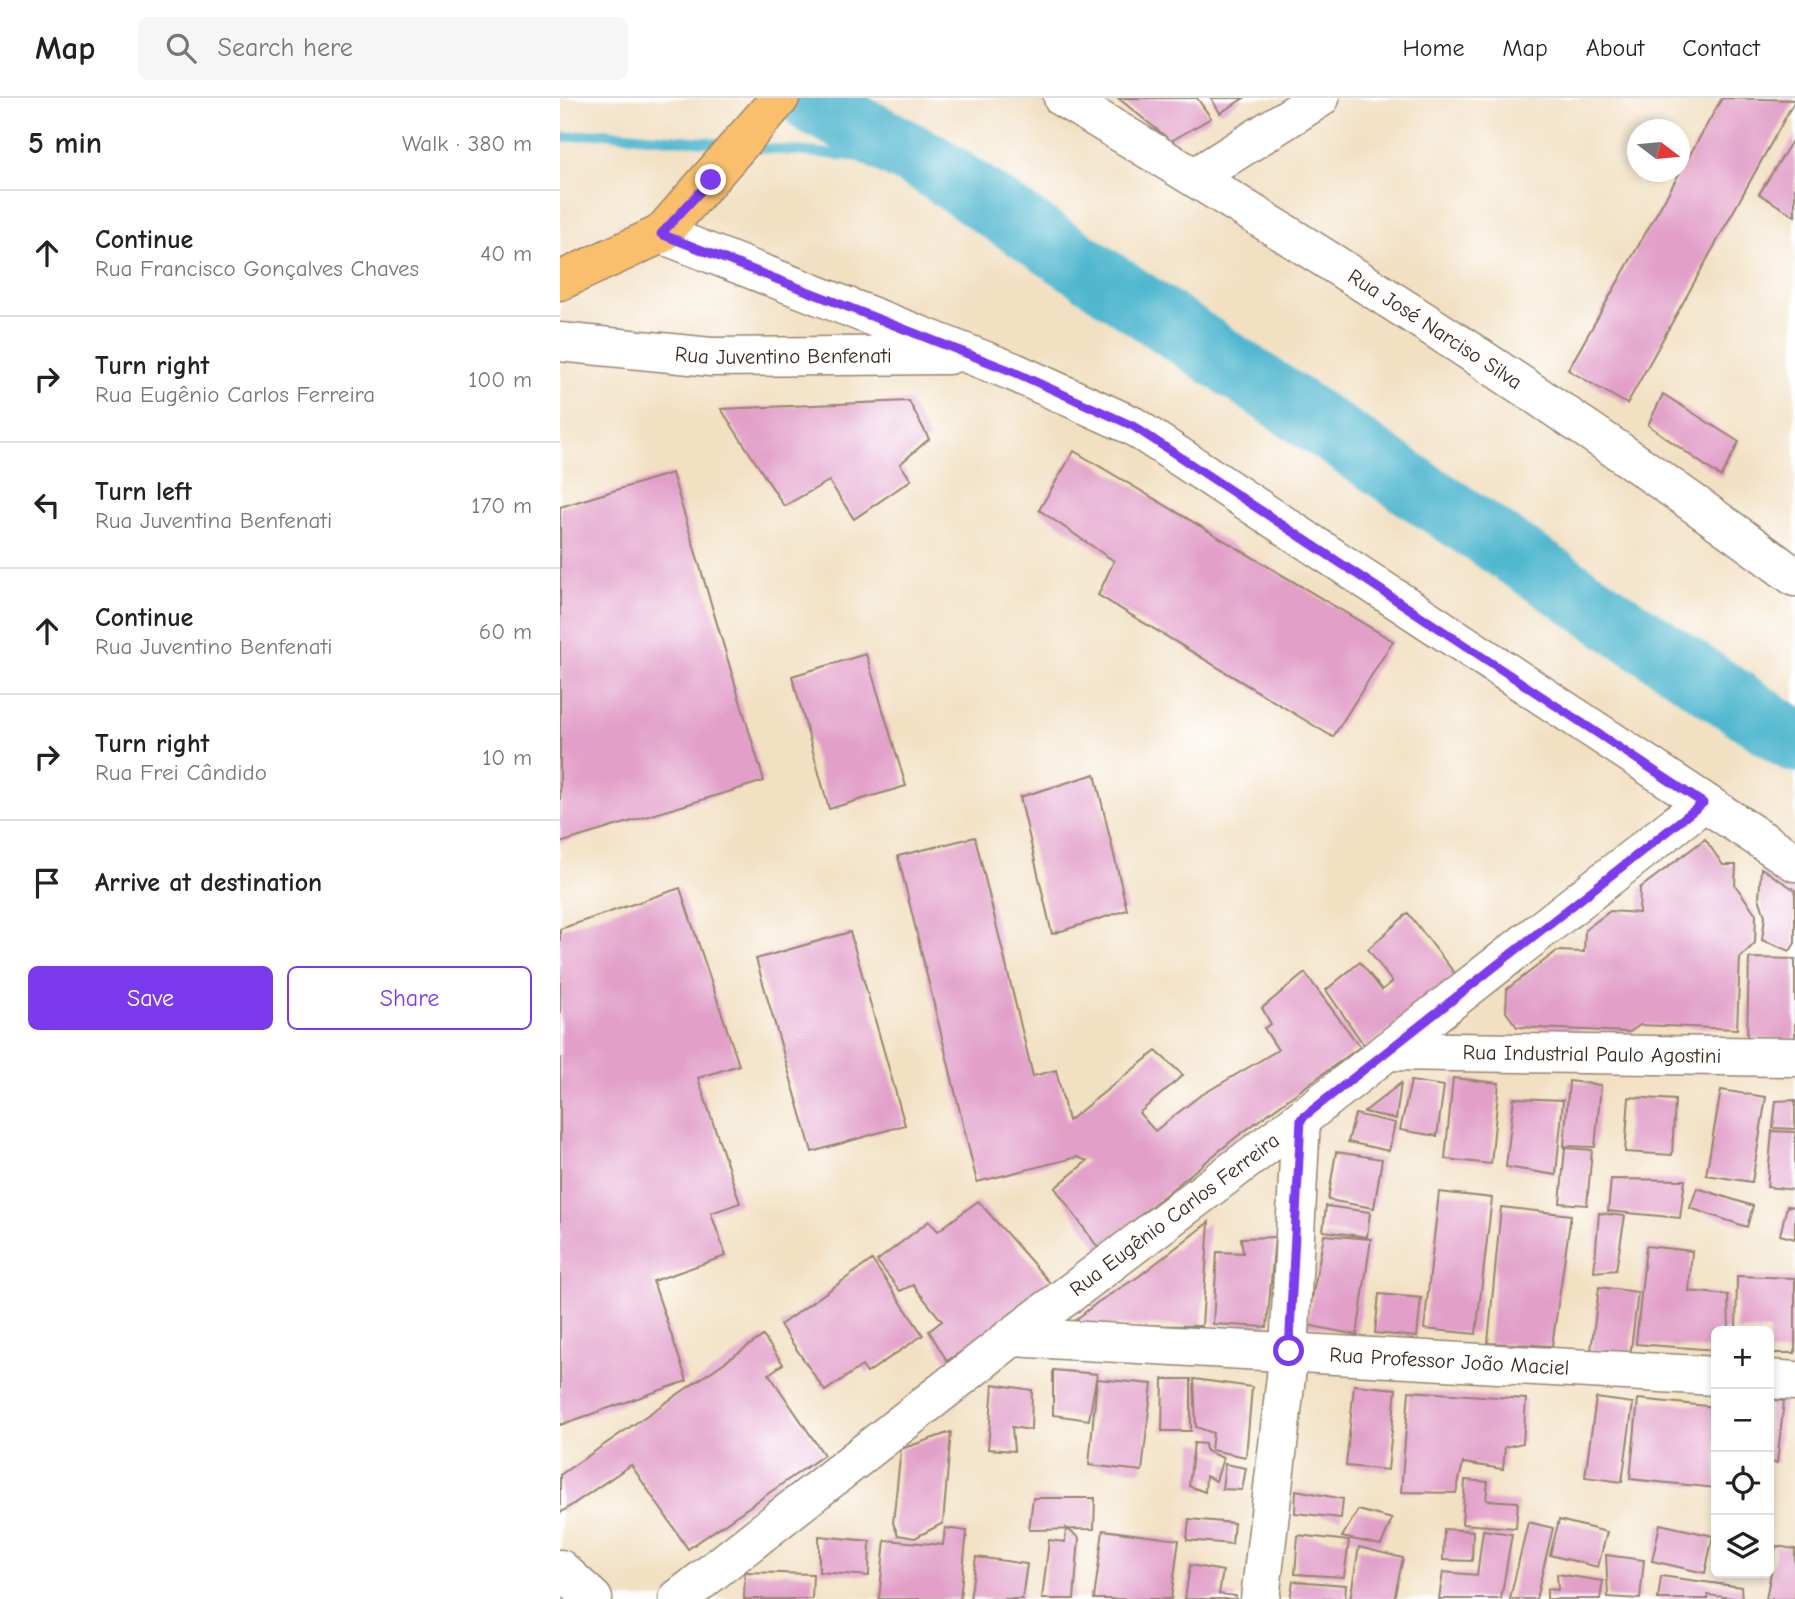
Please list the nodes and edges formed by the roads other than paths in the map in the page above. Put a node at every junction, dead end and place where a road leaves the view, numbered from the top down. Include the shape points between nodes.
1 (780, 98) edge
2 (1063, 98) edge
3 (1283, 98) edge
4 (1320, 98) edge
5 (1185, 171) junction
6 (661, 234) junction
7 (560, 281) edge
8 (560, 342) edge
9 (969, 355) junction
10 (1795, 577) edge
11 (1703, 803) junction
12 (1795, 862) edge
13 (1387, 1051) junction
14 (1795, 1057) edge
15 (1301, 1119) junction
16 (1012, 1337) junction
17 (1289, 1351) junction
18 (1711, 1376) edge
19 (1774, 1379) edge
20 (1795, 1381) edge
21 (560, 1569) edge
22 (560, 1596) edge
23 (590, 1599) edge
24 (678, 1599) edge
25 (1260, 1599) edge

1 - 6 main road
2 - 5 street, Rua José Narciso Silva
3 - 5 street
4 - 5 street
5 - 10 street, Rua José Narciso Silva via 1669,483
6 - 7 main road
6 - 9 street, Rua Juventino Benfenati
8 - 9 street, Rua Juventino Benfenati via 711,357
9 - 11 street via 1133,426
11 - 12 street
11 - 13 street, Rua Eugênio Carlos Ferreira
13 - 14 street, Rua Industrial Paulo Agostini
13 - 15 street, Rua Eugênio Carlos Ferreira
15 - 16 street, Rua Eugênio Carlos Ferreira
15 - 17 street
16 - 17 street, Rua Professor João Maciel
16 - 24 street, Rua Eugênio Carlos Ferreira
17 - 18 street, Rua Professor João Maciel
17 - 25 street
19 - 20 street
21 - 23 street
22 - 23 street

